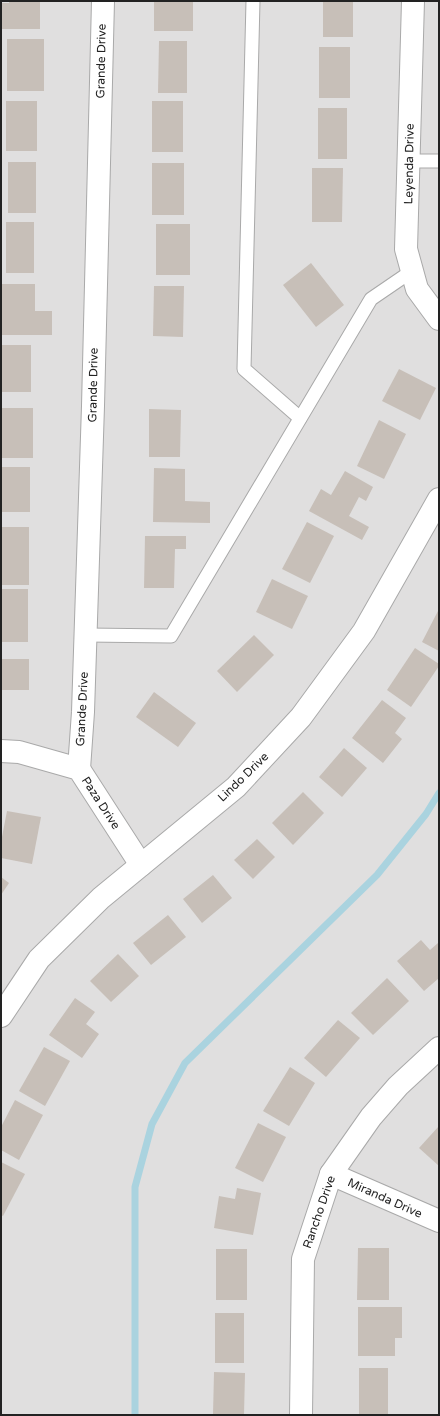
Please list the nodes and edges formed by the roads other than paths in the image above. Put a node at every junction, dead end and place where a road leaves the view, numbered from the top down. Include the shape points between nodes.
1 (103, 1) edge
2 (253, 1) edge
3 (413, 1) edge
4 (409, 161) junction
5 (439, 161) edge
6 (412, 271) junction
7 (439, 319) edge
8 (300, 418) junction
9 (439, 499) edge
10 (86, 635) junction
11 (1, 751) edge
12 (79, 769) junction
13 (141, 864) junction
14 (1, 1016) edge
15 (439, 1048) edge
16 (330, 1174) junction
17 (439, 1221) edge
18 (301, 1415) edge

1 - 10 street, Grande Drive
2 - 8 lane via 244,370
3 - 4 street, Leyenda Drive
4 - 5 lane
4 - 6 street, Leyenda Drive via 406,249
6 - 7 street, Leyenda Drive via 417,289
6 - 8 lane via 371,299
8 - 10 lane via 171,636
9 - 13 street, Lindo Drive via 364,630 301,717 236,787
10 - 12 street, Grande Drive
11 - 12 street, Paza Drive via 19,752
12 - 13 street, Paza Drive
13 - 14 street, Lindo Drive via 100,898 39,960
15 - 16 street, Rancho Drive via 398,1086 371,1117
16 - 17 street, Miranda Drive
16 - 18 street, Rancho Drive via 303,1260

